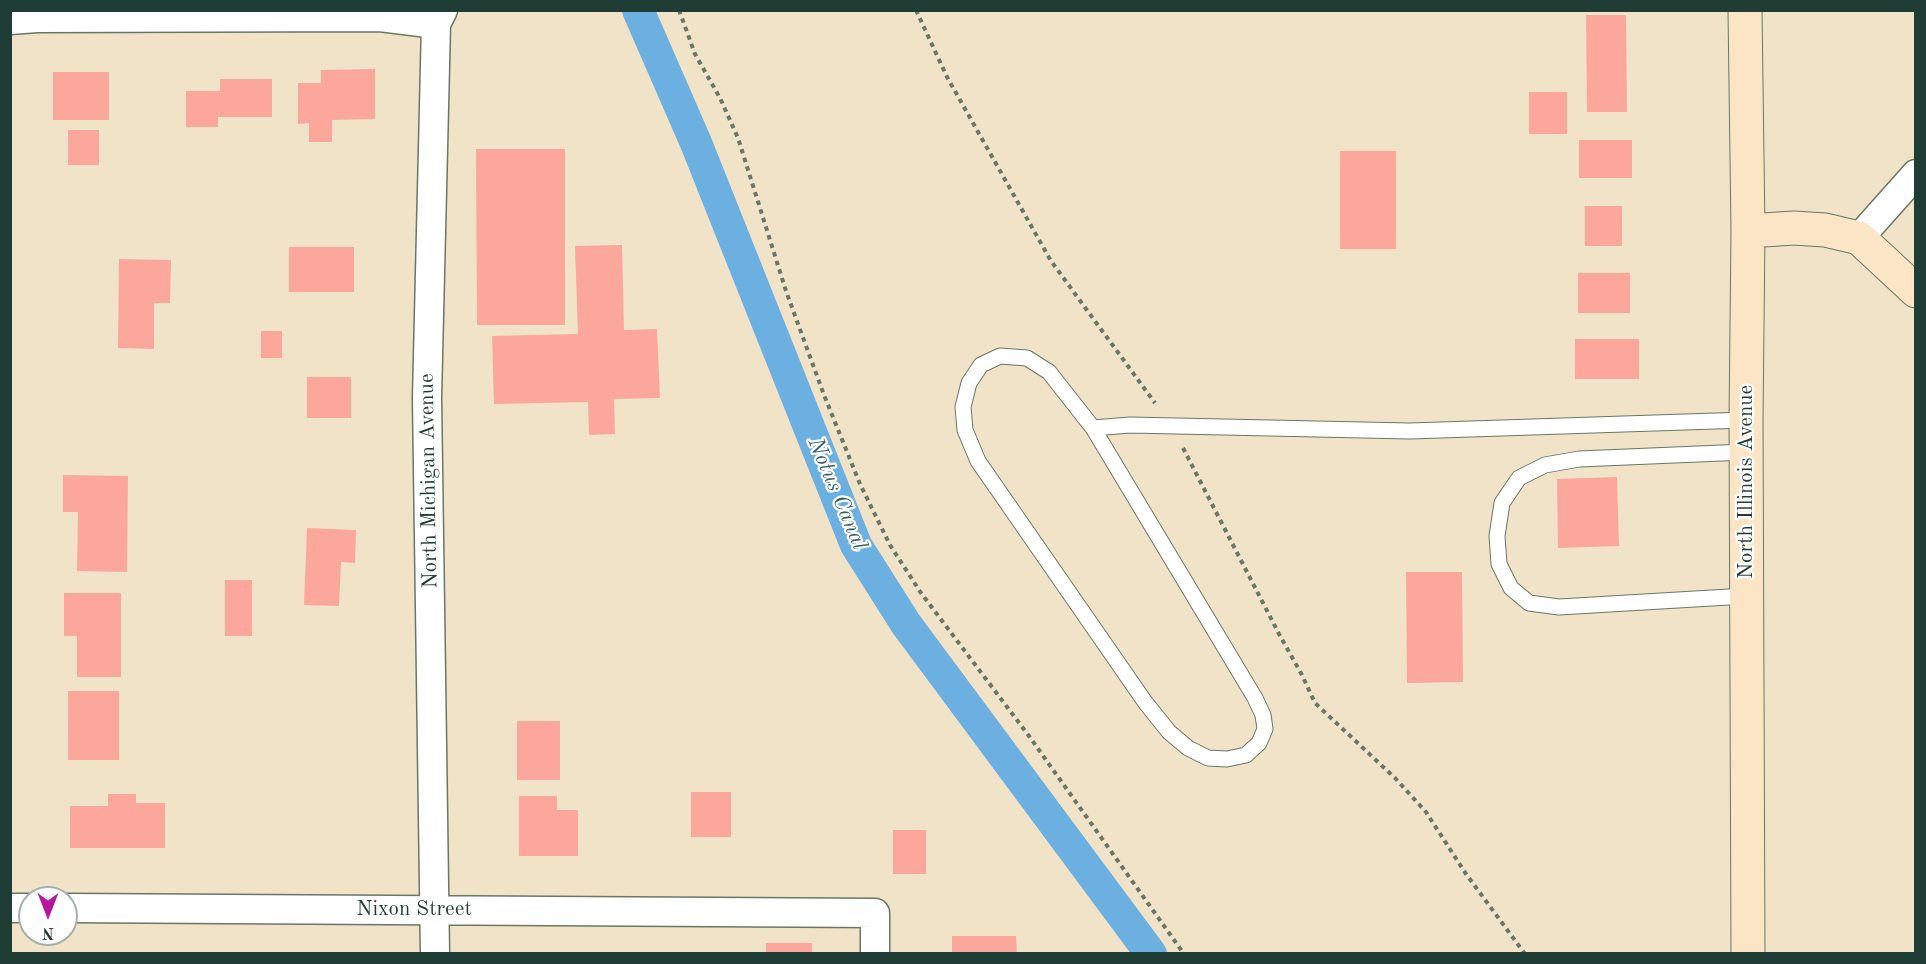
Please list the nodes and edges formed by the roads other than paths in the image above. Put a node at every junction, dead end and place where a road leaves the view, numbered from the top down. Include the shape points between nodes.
1 (1745, 10) edge
2 (286, 14) edge
3 (439, 17) edge
4 (10, 20) edge
5 (1916, 174) edge
6 (1748, 231) junction
7 (1859, 238) junction
8 (1916, 291) edge
9 (1746, 420) junction
10 (1093, 428) junction
11 (1746, 452) junction
12 (1746, 596) junction
13 (78, 908) edge
14 (434, 909) junction
15 (435, 954) edge
16 (875, 954) edge
17 (1748, 954) edge

1 - 6 street, North Illinois Avenue
2 - 3 street
2 - 4 street
3 - 14 street, North Michigan Avenue via 427,398
5 - 7 street
6 - 7 street via 1794,228
6 - 9 street, North Illinois Avenue
7 - 8 street
9 - 10 lane via 1410,431 1130,425
9 - 11 street, North Illinois Avenue
10 - 10 lane via 1263,715 1259,743 1246,755 1208,758 1188,748 1145,702 978,461 965,430 963,407 969,383 981,365 1000,356 1027,358 1049,372
11 - 12 street, North Illinois Avenue
11 - 12 lane via 1579,459 1545,465 1519,478 1502,503 1497,536 1499,564 1510,588 1529,603 1559,608
12 - 17 street, North Illinois Avenue
13 - 14 street, Nixon Street
14 - 15 street, North Michigan Avenue
14 - 16 street, Nixon Street via 875,913

